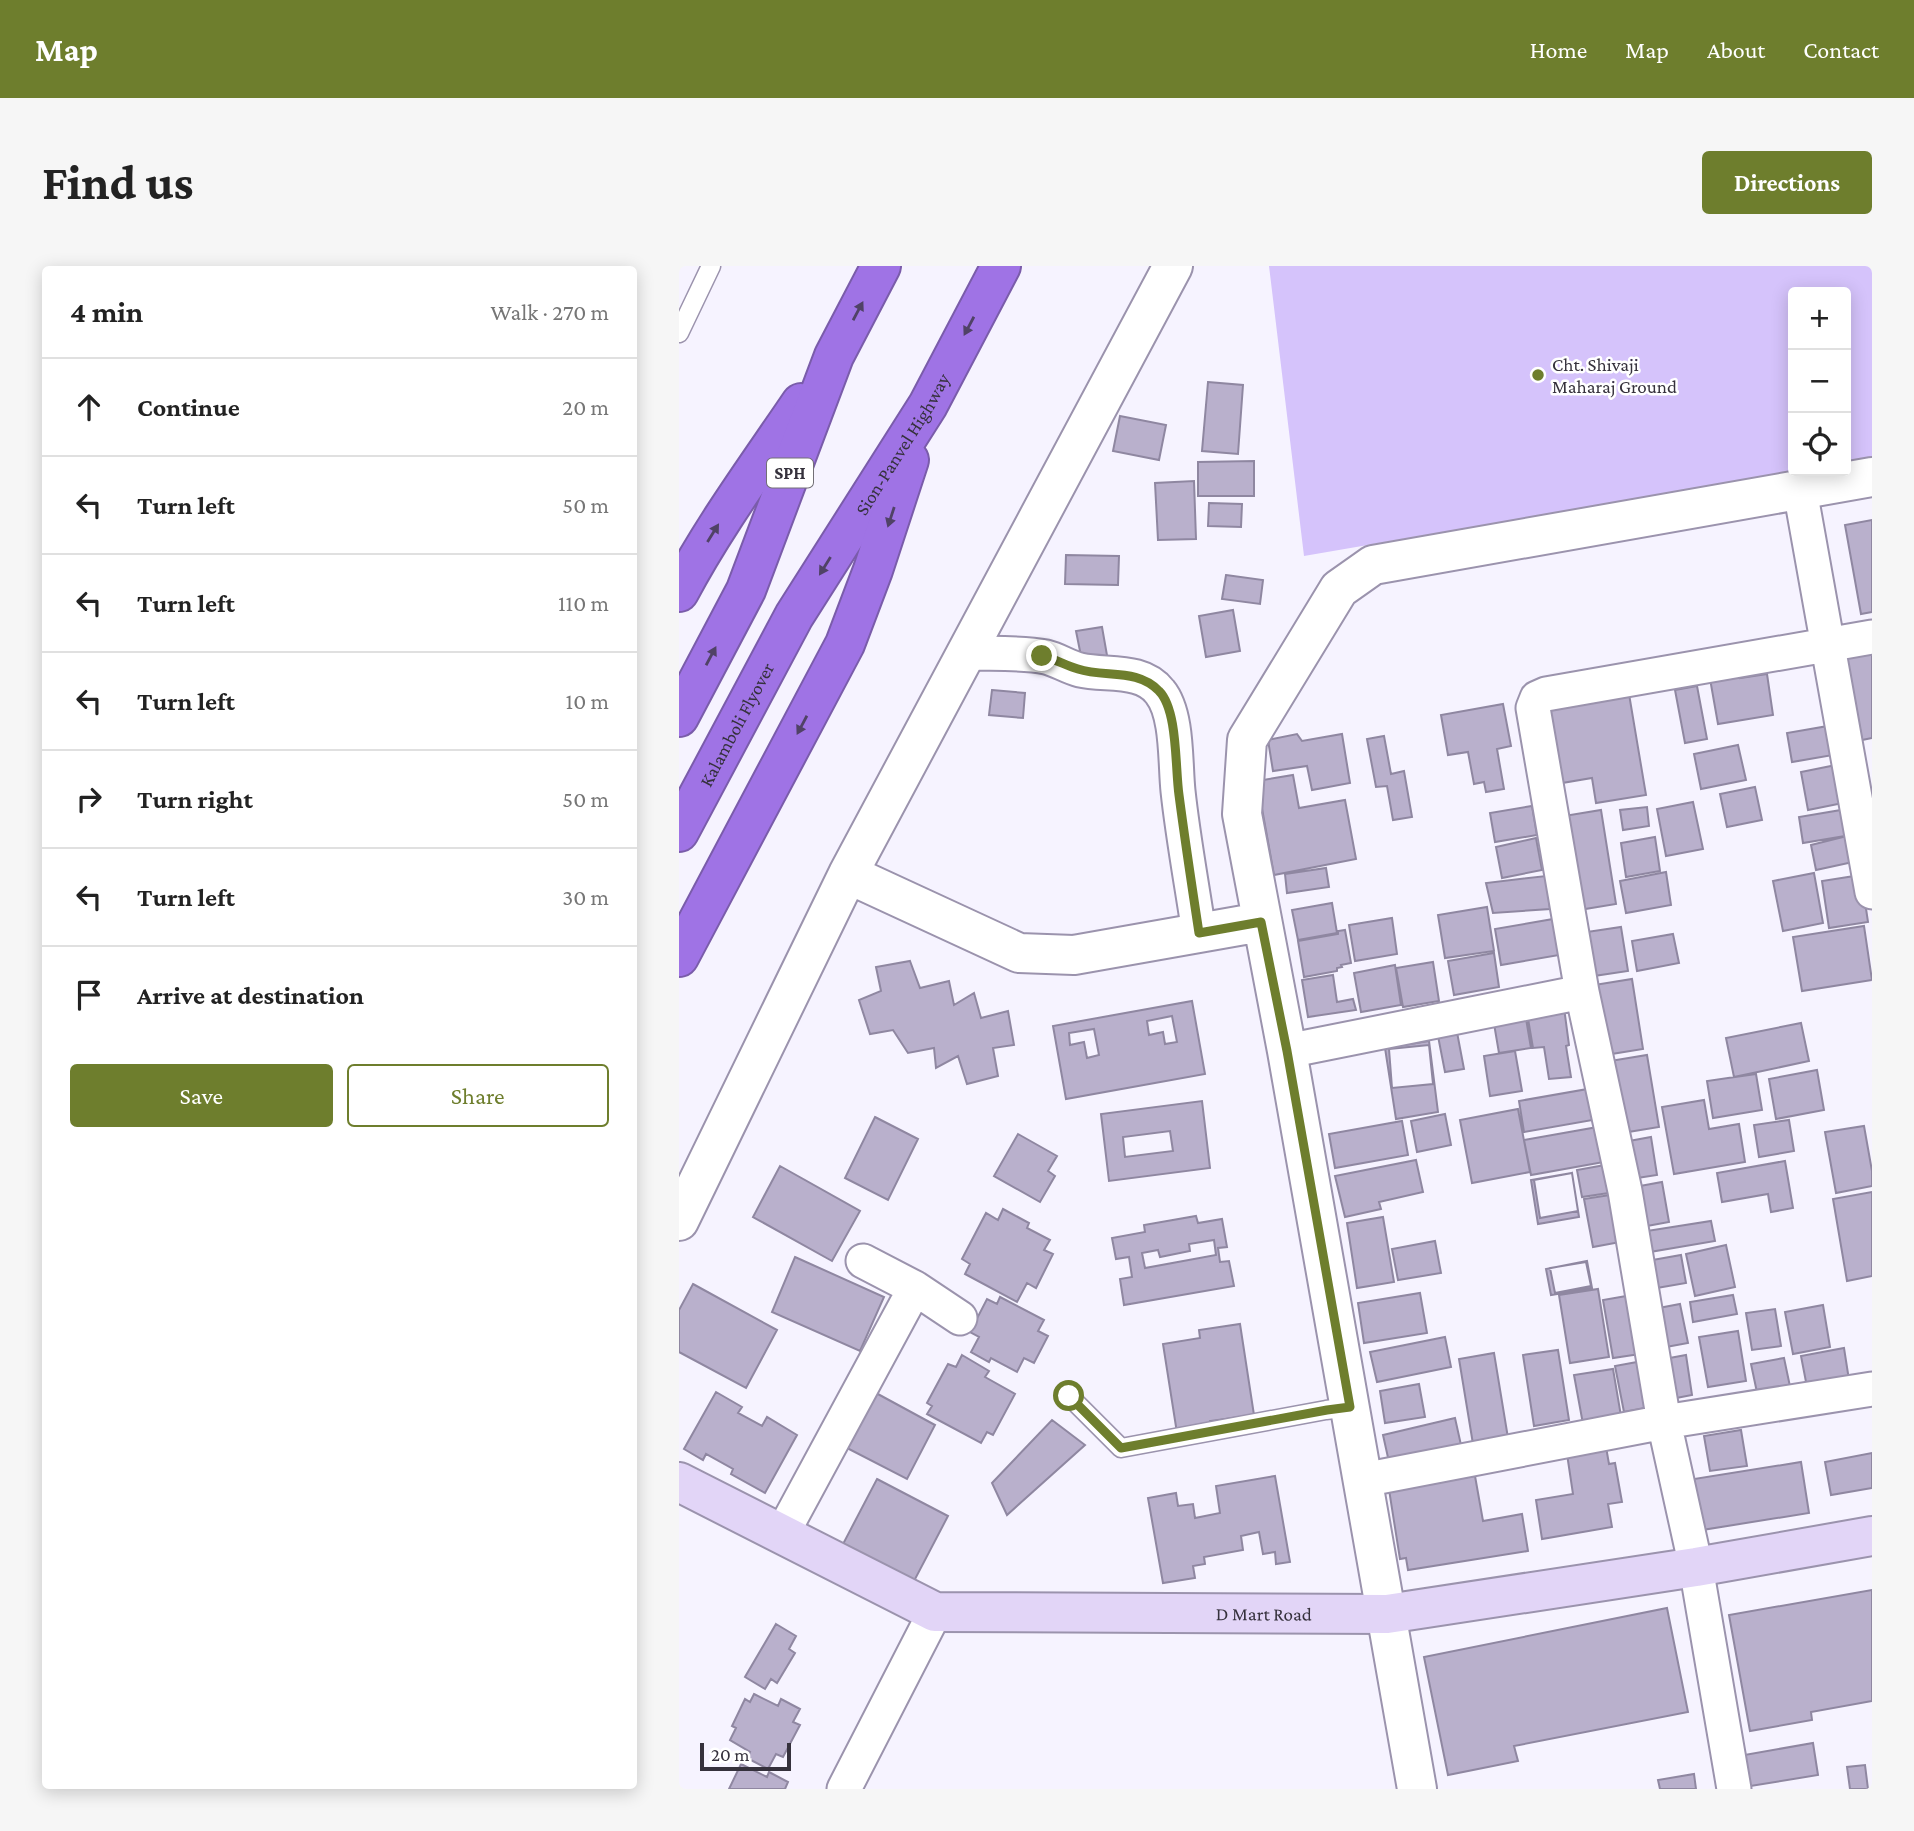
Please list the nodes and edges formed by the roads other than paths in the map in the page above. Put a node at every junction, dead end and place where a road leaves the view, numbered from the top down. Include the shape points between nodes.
1 (711, 266) edge
2 (881, 266) edge
3 (1001, 266) edge
4 (1173, 266) edge
5 (679, 333) edge
6 (834, 356) junction
7 (927, 405) junction
8 (1872, 477) edge
9 (1800, 490) junction
10 (679, 592) edge
11 (793, 616) joint
12 (1872, 637) edge
13 (1828, 645) junction
14 (966, 653) junction
15 (679, 717) edge
16 (679, 832) edge
17 (848, 874) junction
18 (1872, 892) edge
19 (1261, 922) junction
20 (1199, 933) junction
21 (679, 957) edge
22 (1583, 992) junction
23 (1287, 1051) junction
24 (679, 1221) edge
25 (863, 1261) dead end
26 (915, 1288) junction
27 (960, 1318) dead end
28 (1872, 1389) edge
29 (1069, 1396) dead end
30 (1350, 1407) junction
31 (1664, 1422) junction
32 (1363, 1480) junction
33 (679, 1482) edge
34 (782, 1534) junction
35 (1872, 1536) edge
36 (1696, 1567) junction
37 (935, 1612) junction
38 (1387, 1614) junction
39 (844, 1789) edge
40 (1417, 1789) edge
41 (1734, 1789) edge

1 - 5 lane
6 -> 2 highway, SPH
3 -> 7 highway, Sion-Panvel Highway
4 - 14 street
10 -> 6 highway via 735,499
15 -> 6 highway, SPH via 746,590
7 -> 11 highway, Sion-Panvel Highway
7 -> 21 highway via 845,644
8 - 9 street
9 - 13 street
9 - 19 street via 1373,565 1339,589 1247,740 1242,814
11 - 16 highway, Kalamboli Flyover
12 - 13 street
13 - 18 street
13 - 22 street via 1537,698 1534,715
14 - 17 street
14 - 20 street via 1042,656 1079,669 1133,676 1161,692 1175,745
17 - 20 street via 1019,953 1074,955
17 - 24 street
19 - 20 street
19 - 23 street
22 - 23 street
22 - 31 street via 1625,1191
23 - 30 street
25 - 26 street
26 - 27 street
26 - 34 street
28 - 31 street
29 - 30 lane via 1121,1448
30 - 32 street
31 - 32 street
31 - 36 street
32 - 38 street
33 - 34 main road, D Mart Road
34 - 37 main road, D Mart Road
35 - 36 main road, D Mart Road
36 - 38 main road, D Mart Road
36 - 41 street
37 - 38 main road, D Mart Road
37 - 39 street
38 - 40 street

